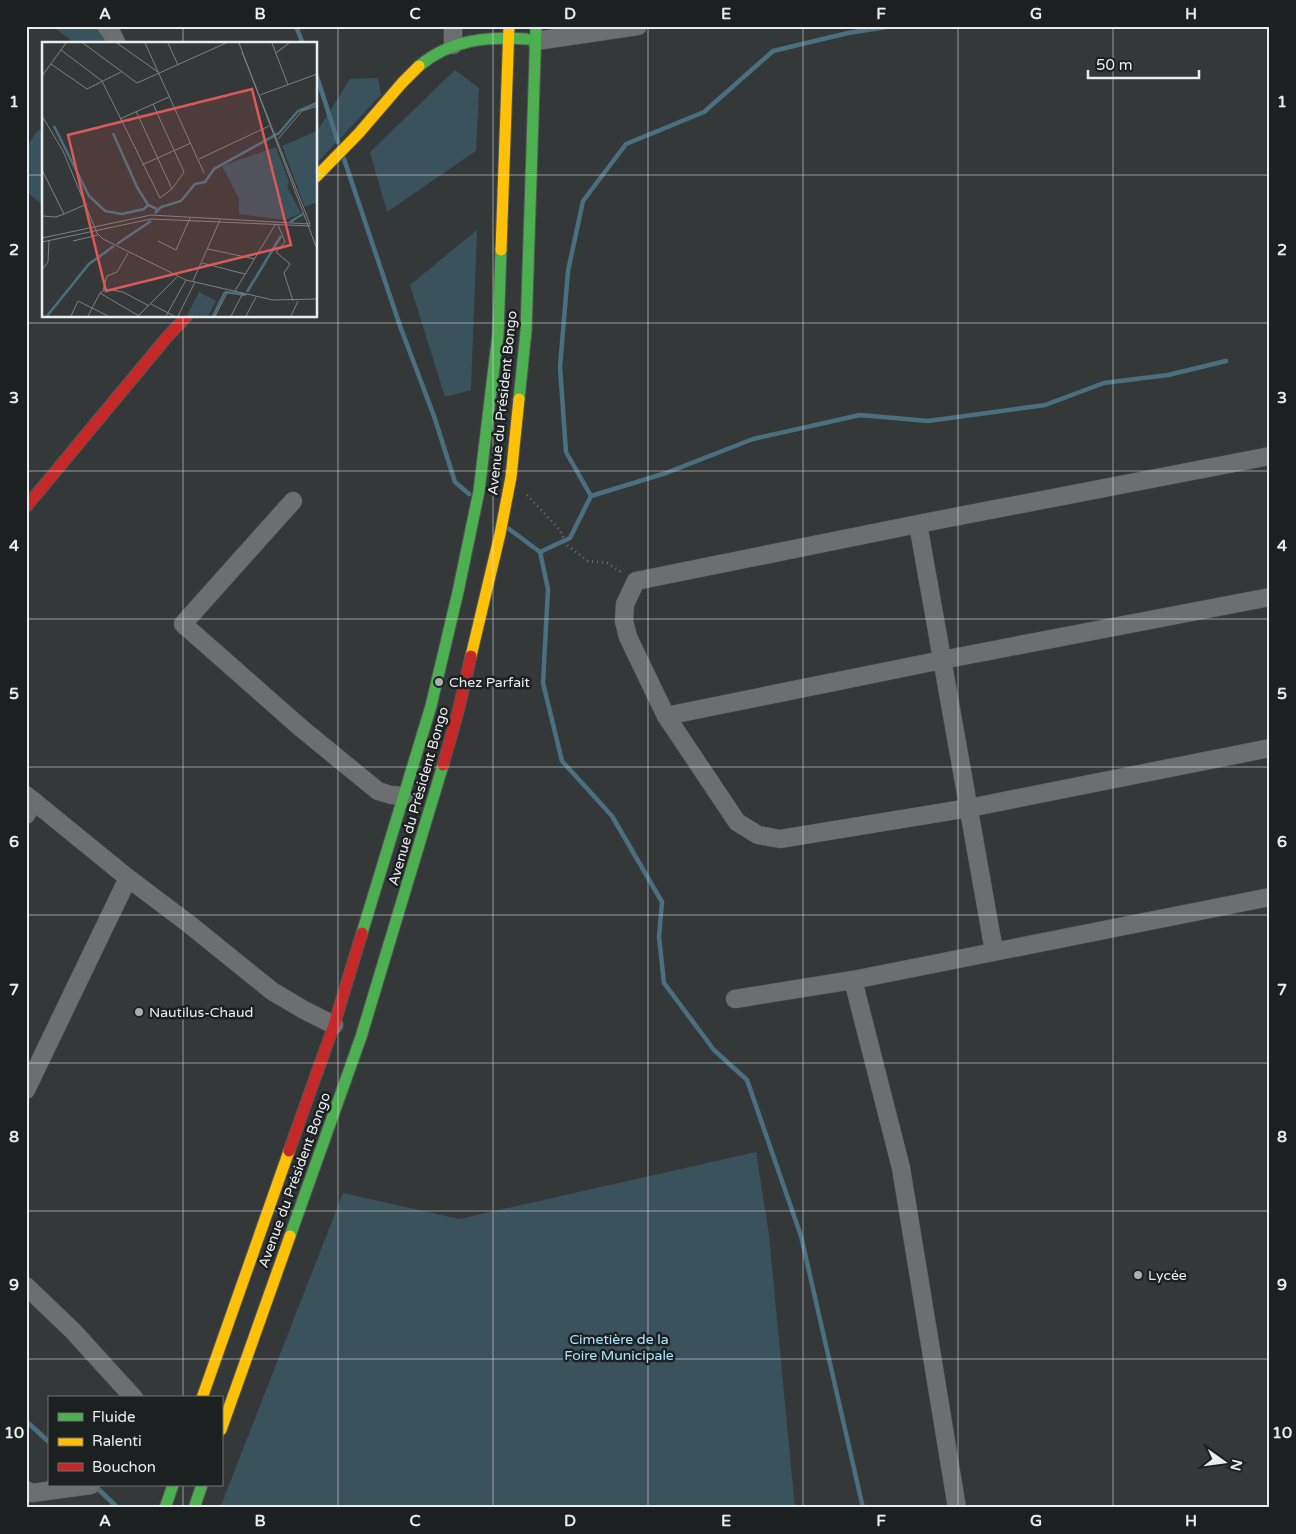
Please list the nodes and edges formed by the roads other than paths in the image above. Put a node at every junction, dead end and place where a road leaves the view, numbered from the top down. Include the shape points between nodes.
1 (106, 26) edge
2 (453, 26) edge
3 (638, 26) edge
4 (509, 32) edge
5 (536, 33) edge
6 (115, 42) edge
7 (453, 45) junction
8 (318, 175) edge
9 (185, 318) edge
10 (1270, 456) edge
11 (293, 501) dead end
12 (26, 507) edge
13 (918, 524) junction
14 (1270, 597) edge
15 (942, 660) junction
16 (666, 716) junction
17 (1270, 748) edge
18 (404, 796) junction
19 (29, 804) edge
20 (969, 808) junction
21 (128, 878) junction
22 (1270, 897) edge
23 (994, 951) junction
24 (853, 980) junction
25 (734, 999) dead end
26 (334, 1025) junction
27 (26, 1090) edge
28 (26, 1286) edge
29 (132, 1396) edge
30 (203, 1396) edge
31 (222, 1427) edge
32 (86, 1486) edge
33 (173, 1486) edge
34 (202, 1486) edge
35 (26, 1490) edge
36 (165, 1508) edge
37 (194, 1508) edge
38 (957, 1508) edge

1 - 6 street
2 - 7 street
3 - 5 street
4 - 5 street
4 - 7 street
4 - 18 street, Avenue du Président Bongo via 498,334 479,490 431,706
5 - 31 street, Avenue du Président Bongo via 526,331 508,497 500,534 458,712 361,1037
7 - 8 street via 428,58 408,76
9 - 12 street
10 - 13 street
11 - 18 street via 183,624 378,791
13 - 15 street
13 - 16 street via 636,582 625,604 624,620 628,637
14 - 15 street
15 - 16 street
15 - 20 street
16 - 20 street via 737,822 758,835 780,839
17 - 20 street
18 - 26 street, Avenue du Président Bongo
19 - 21 street
20 - 23 street
21 - 26 street via 272,991
21 - 27 street
22 - 23 street
23 - 24 street
24 - 25 street
24 - 38 street via 901,1168
26 - 30 street, Avenue du Président Bongo
28 - 29 street via 73,1331
32 - 35 street via 32,1493
33 - 36 street
34 - 37 street

